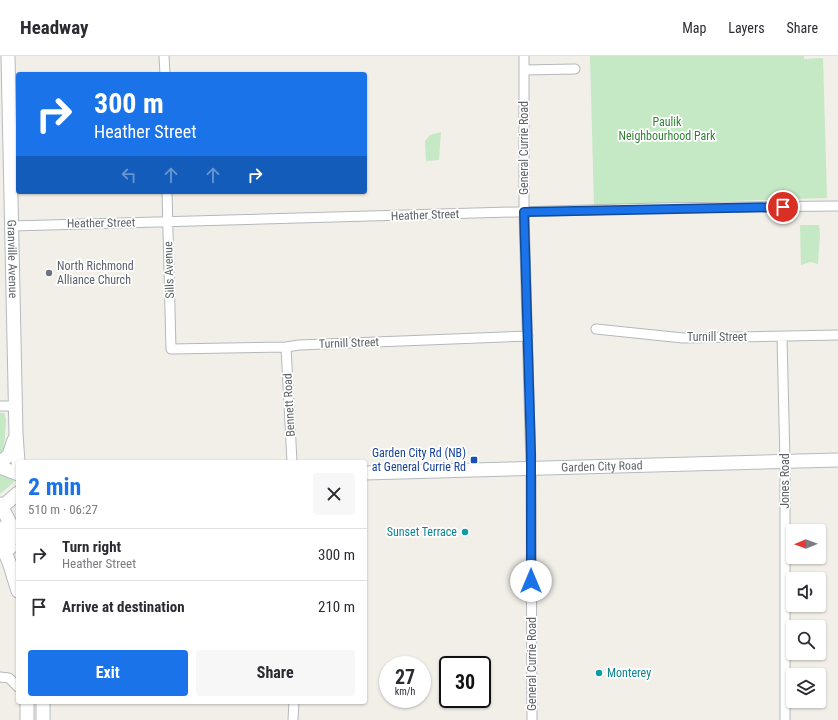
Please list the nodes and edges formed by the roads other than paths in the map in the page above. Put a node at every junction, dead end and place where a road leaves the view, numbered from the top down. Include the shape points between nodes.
1 (8, 56) edge
2 (164, 56) edge
3 (524, 56) edge
4 (575, 69) dead end
5 (524, 70) junction
6 (164, 72) edge
7 (167, 194) edge
8 (838, 206) edge
9 (524, 212) junction
10 (167, 222) junction
11 (12, 226) junction
12 (596, 329) dead end
13 (528, 336) junction
14 (838, 336) edge
15 (782, 337) junction
16 (286, 347) junction
17 (171, 349) joint
18 (0, 406) edge
19 (15, 406) junction
20 (16, 434) junction
21 (18, 460) edge
22 (292, 460) edge
23 (838, 460) edge
24 (786, 462) junction
25 (0, 464) edge
26 (0, 467) edge
27 (531, 469) junction
28 (16, 473) edge
29 (367, 473) edge
30 (16, 486) edge
31 (16, 494) edge
32 (1, 504) edge
33 (0, 528) edge
34 (16, 534) edge
35 (0, 542) edge
36 (16, 564) edge
37 (16, 580) edge
38 (0, 677) edge
39 (16, 685) edge
40 (43, 704) edge
41 (294, 704) edge
42 (43, 720) edge
43 (294, 720) edge
44 (532, 720) edge
45 (785, 720) edge

1 - 11 street, Granville Avenue
2 - 6 street
3 - 5 street, General Currie Road
4 - 5 street
5 - 9 street, General Currie Road
7 - 10 street, Sills Avenue
8 - 9 street, Heather Street
9 - 10 street, Heather Street
9 - 13 street, General Currie Road
10 - 11 street, Heather Street
10 - 17 street, Sills Avenue
11 - 19 street, Granville Avenue
12 - 15 street, Turnill Street via 683,338
13 - 16 street, Turnill Street
13 - 27 street, General Currie Road
14 - 15 street, Turnill Street
15 - 24 street, Jones Road
16 - 17 street, Turnill Street
16 - 22 street, Bennett Road
18 - 19 street
19 - 20 street, Granville Avenue
20 - 21 street, Granville Avenue
20 - 25 street via 9,455
23 - 24 street, Garden City Road
24 - 27 street, Garden City Road
24 - 45 street, Jones Road
26 - 28 street
27 - 29 street, Garden City Road
27 - 44 street, General Currie Road
30 - 32 street
31 - 32 street
32 - 34 street
33 - 36 street
35 - 37 street
38 - 39 street via 9,678
40 - 42 street
41 - 43 street

